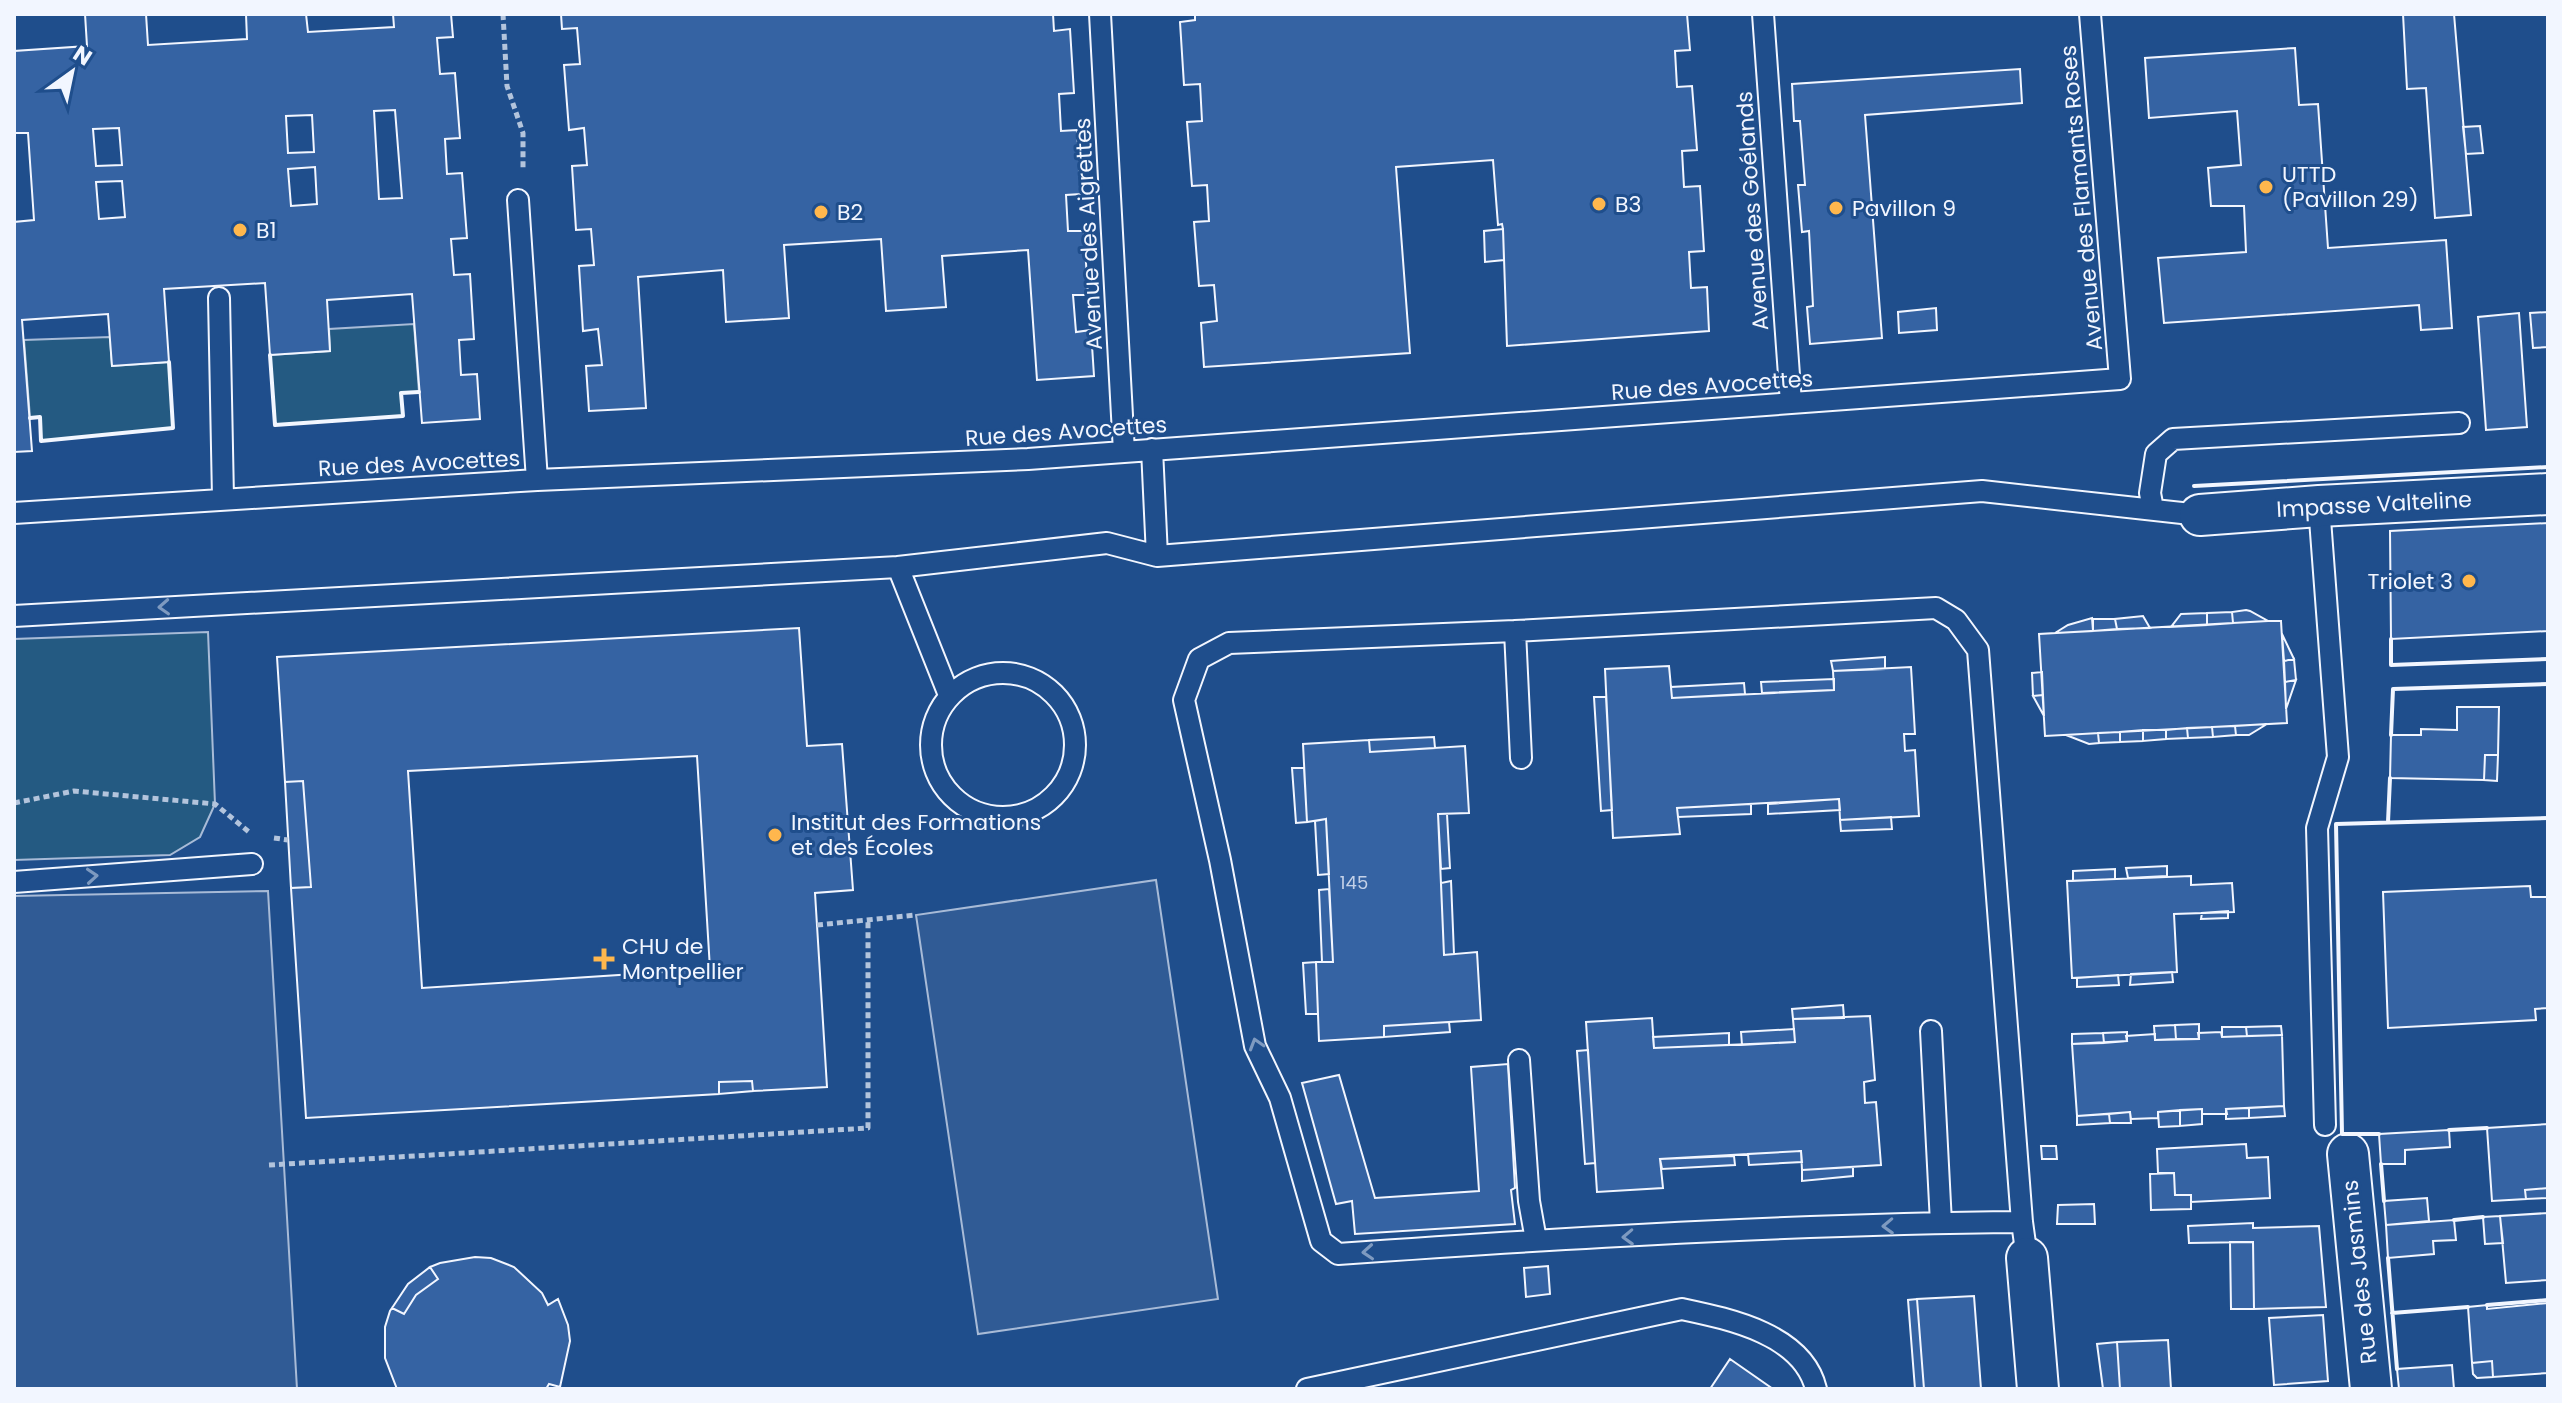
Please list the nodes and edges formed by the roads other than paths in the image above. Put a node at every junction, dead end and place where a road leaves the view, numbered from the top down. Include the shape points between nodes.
1 (1100, 14) edge
2 (1762, 14) edge
3 (2090, 14) edge
4 (518, 200) road end
5 (219, 298) dead end
6 (2120, 379) joint
7 (1791, 403) junction
8 (2459, 423) dead end
9 (1152, 449) junction
10 (1124, 452) junction
11 (537, 480) junction
12 (2548, 494) edge
13 (223, 498) junction
14 (2319, 506) junction
15 (2153, 509) junction
16 (14, 513) edge
17 (2200, 515) joint
18 (1157, 556) junction
19 (898, 567) junction
20 (14, 616) edge
21 (1515, 631) junction
22 (949, 695) junction
23 (1521, 758) dead end
24 (252, 864) dead end
25 (14, 882) edge
26 (1931, 1031) dead end
27 (1519, 1060) dead end
28 (2337, 1140) joint
29 (1941, 1223) junction
30 (1536, 1240) junction
31 (2024, 1240) junction
32 (1307, 1389) edge
33 (1816, 1389) edge
34 (2038, 1389) edge
35 (2371, 1389) edge

1 - 10 lane, Avenue des Aigrettes
2 - 7 lane, Avenue des Goélands
3 - 6 lane, Avenue des Flamants Roses
4 - 11 lane
5 - 13 lane
6 - 7 lane, Rue des Avocettes
7 - 9 lane, Rue des Avocettes
8 - 15 lane via 2173,439 2156,454
9 - 10 lane, Rue des Avocettes
9 - 18 lane
10 - 11 lane, Rue des Avocettes
11 - 13 lane, Rue des Avocettes
12 - 14 street, Impasse Valteline
13 - 16 lane, Rue des Avocettes
14 - 17 street, Impasse Valteline
14 - 28 lane via 2338,757 2317,828
15 - 17 lane
15 - 18 lane via 1982,491
18 - 19 lane via 1107,543
19 -> 20 lane
19 - 22 lane
21 - 23 lane
30 -> 21 lane via 1338,1254 1321,1241 1280,1098 1255,1046 1184,700 1199,659 1229,643
21 - 31 lane via 1936,608 1956,620 1978,650
22 - 22 lane via 967,681 1012,672 1053,692 1075,732 1069,777 1055,796 1035,811 1010,817 962,805 944,788 933,765 930,740 936,715
25 -> 24 lane
26 - 29 lane
27 - 30 lane
28 - 35 street, Rue des Jasmins
29 -> 30 lane
29 - 31 lane
31 - 34 street
32 - 33 lane via 1682,1309 1738,1321 1784,1343 1813,1377

